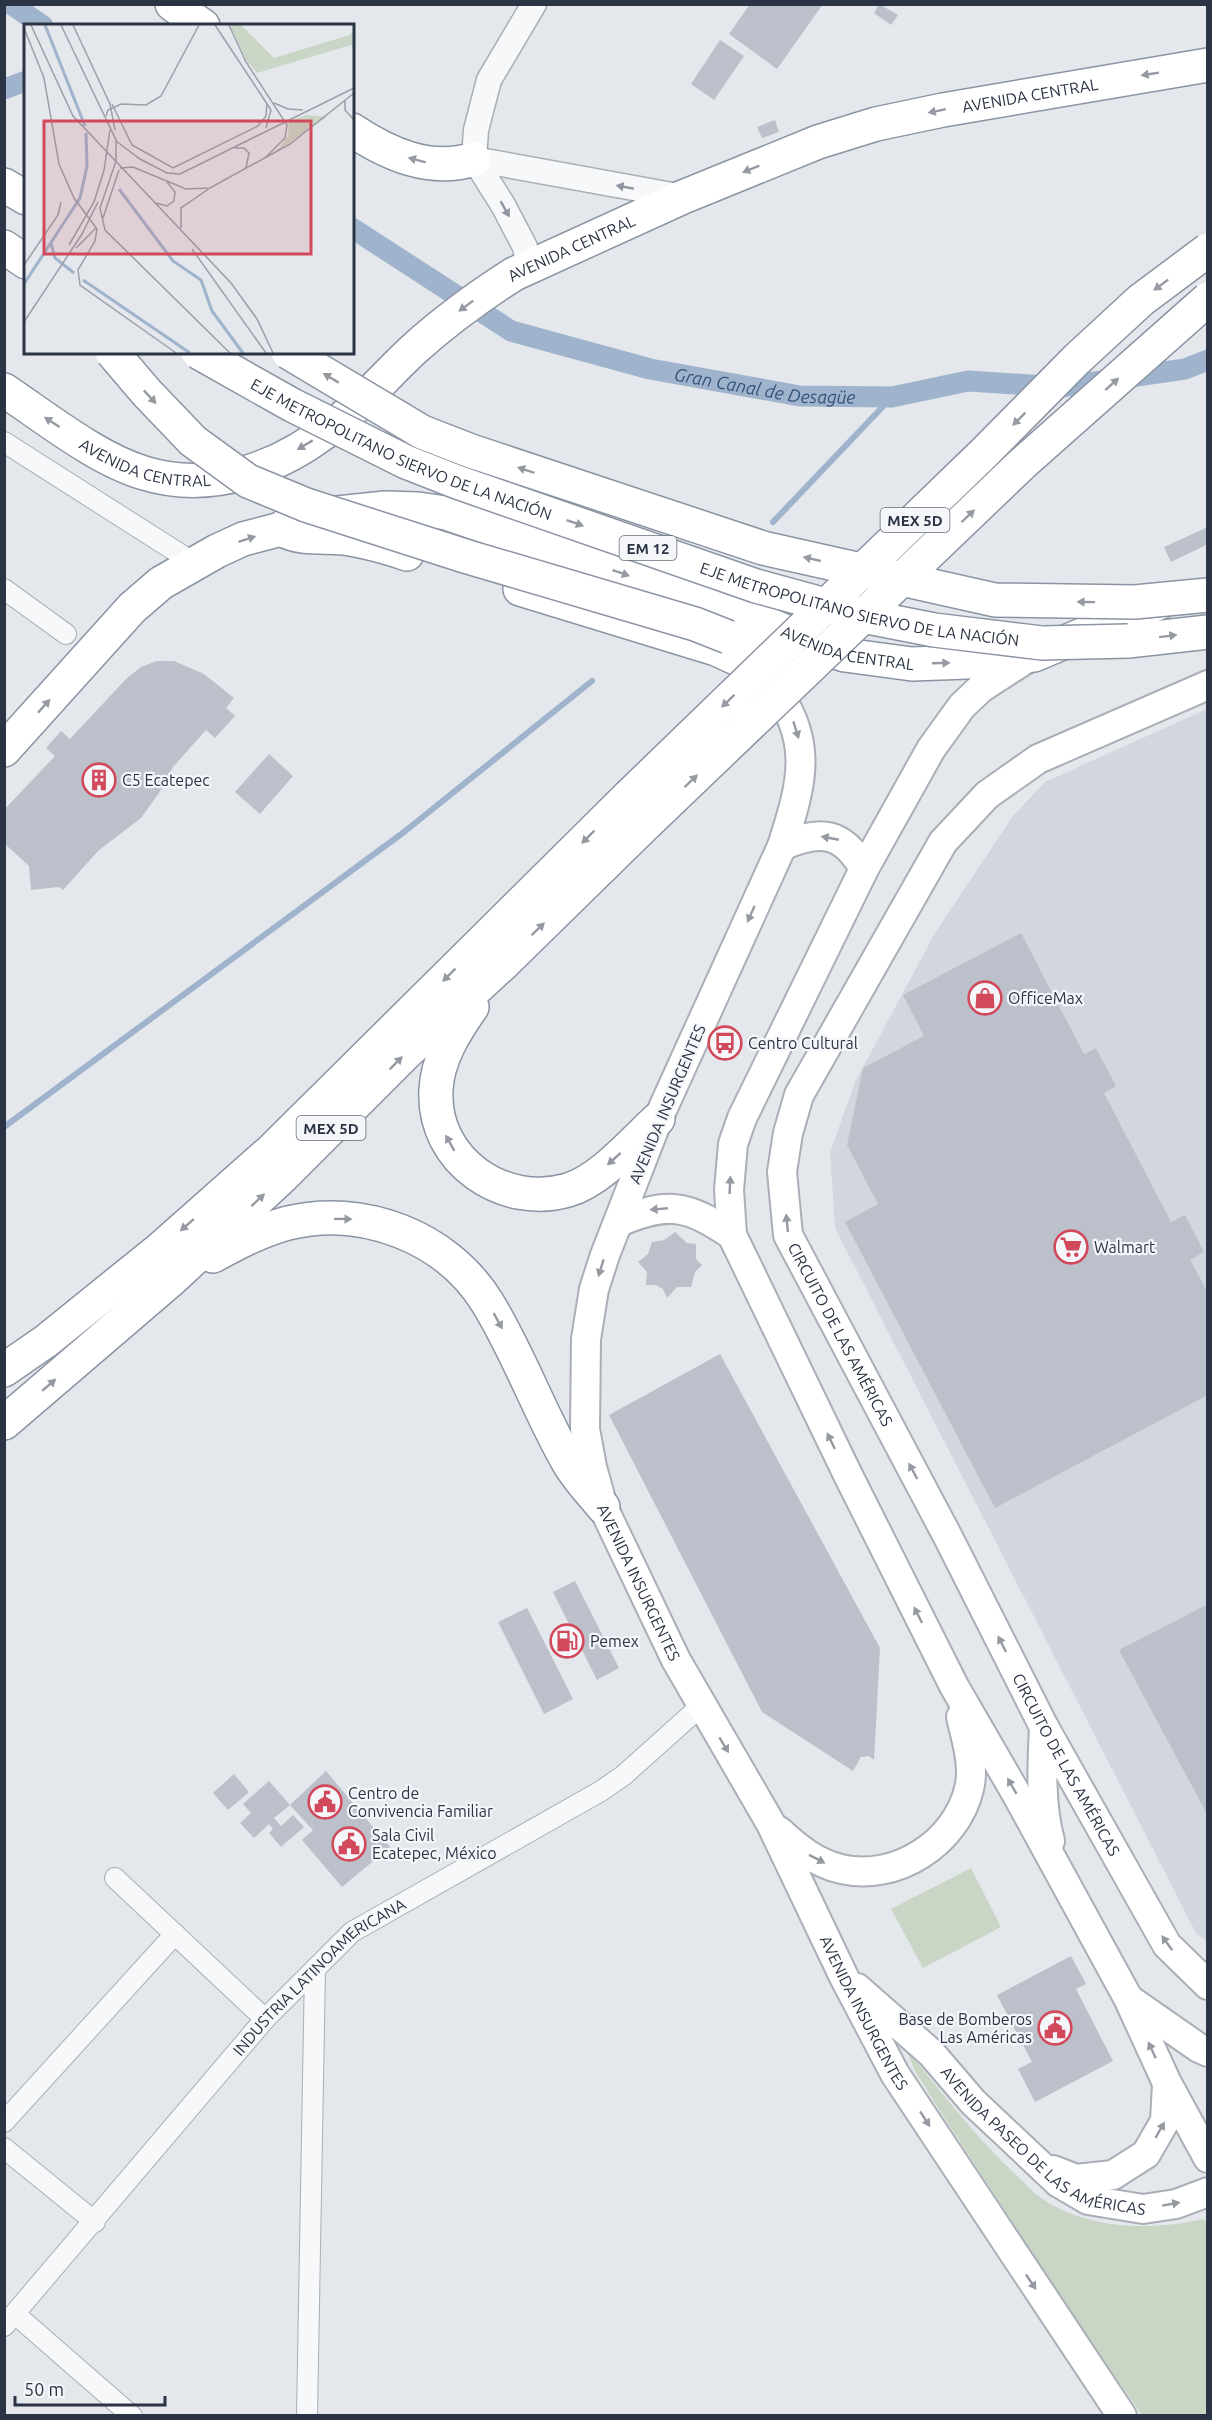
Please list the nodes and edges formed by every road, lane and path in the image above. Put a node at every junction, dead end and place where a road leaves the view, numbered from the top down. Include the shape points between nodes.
1 (172, 4) edge
2 (534, 4) edge
3 (200, 24) edge
4 (1208, 65) edge
5 (354, 130) edge
6 (474, 159) junction
7 (4, 185) edge
8 (24, 197) edge
9 (683, 197) junction
10 (4, 228) edge
11 (24, 241) edge
12 (4, 247) edge
13 (1208, 250) edge
14 (24, 261) edge
15 (521, 271) junction
16 (1208, 299) edge
17 (114, 354) edge
18 (202, 354) edge
19 (291, 354) edge
20 (4, 390) edge
21 (4, 442) edge
22 (281, 529) junction
23 (194, 563) junction
24 (1208, 582) edge
25 (4, 589) edge
26 (1208, 595) edge
27 (1208, 632) edge
28 (66, 634) dead end
29 (802, 640) junction
30 (743, 642) junction
31 (1034, 655) junction
32 (768, 679) junction
33 (1208, 685) edge
34 (4, 750) edge
35 (639, 809) junction
36 (782, 846) junction
37 (864, 869) junction
38 (505, 962) junction
39 (658, 1119) junction
40 (619, 1222) junction
41 (732, 1235) junction
42 (172, 1279) junction
43 (4, 1371) edge
44 (4, 1423) edge
45 (603, 1507) junction
46 (954, 1686) junction
47 (701, 1706) junction
48 (1044, 1727) junction
49 (771, 1824) junction
50 (1060, 1874) junction
51 (115, 1878) dead end
52 (175, 1934) junction
53 (315, 1969) junction
54 (844, 1977) junction
55 (1208, 1985) edge
56 (1128, 1998) junction
57 (264, 2019) junction
58 (1208, 2052) edge
59 (1167, 2083) junction
60 (4, 2122) edge
61 (4, 2148) edge
62 (1208, 2158) edge
63 (1040, 2165) junction
64 (1208, 2192) edge
65 (95, 2222) junction
66 (10, 2320) edge
67 (132, 2415) edge
68 (308, 2415) edge
69 (1122, 2415) edge

1 - 3 highway
2 - 6 street via 489,80 476,130
4 -> 9 highway, AVENIDA CENTRAL via 876,124 818,142
6 -> 5 highway via 444,164 421,162 393,153
9 -> 6 street
6 -> 15 street via 525,247
7 - 8 highway
9 - 15 highway, AVENIDA CENTRAL
10 - 11 highway
12 - 14 highway
13 -> 35 highway, MEX 5D, bridge via 1141,300 1077,359
15 -> 20 highway, AVENIDA CENTRAL via 474,300 310,443 263,468 229,478 182,480 144,473 108,458
35 -> 16 highway, MEX 5D, bridge
17 -> 30 highway, bridge via 193,441 248,481 306,505
18 -> 27 highway, EJE METROPOLITANO SIERVO DE LA NACIÓN / EM 12, bridge via 406,462 756,586 820,604 934,630 1042,643 1128,641
26 -> 19 highway, EJE METROPOLITANO SIERVO DE LA NACIÓN / EM 12, bridge via 1135,602 995,600 763,548 422,432
21 - 23 street
23 -> 22 highway, AVENIDA CENTRAL via 243,539
22 -> 29 highway, AVENIDA CENTRAL via 292,520 376,509 446,513 766,623
22 - 32 highway, AVENIDA CENTRAL via 294,536 369,542 716,649
34 -> 23 highway, AVENIDA CENTRAL via 132,608 161,583
24 - 31 highway, AVENIDA CENTRAL
25 - 28 street
29 - 30 highway
29 -> 31 highway, AVENIDA CENTRAL via 845,655 912,664 995,661
30 - 32 highway
31 - 37 main road via 981,687 962,706 931,749
32 -> 36 main road, AVENIDA INSURGENTES via 785,701 801,750 795,808
48 -> 33 main road, CIRCUITO DE LAS AMÉRICAS via 788,1235 783,1162 799,1095 943,842 987,795 1038,759
38 -> 35 highway, MEX 5D
35 -> 43 highway, MEX 5D via 272,1150 160,1249
37 -> 36 main road via 854,851 830,837 798,839
36 -> 39 main road, AVENIDA INSURGENTES
41 -> 37 main road via 729,1190 733,1144 742,1118
39 -> 38 highway via 588,1181 570,1190 547,1195 509,1191 471,1170 444,1132 436,1091 439,1071 457,1029
42 -> 38 highway, MEX 5D
39 - 40 main road, AVENIDA INSURGENTES
41 -> 40 main road via 705,1217 679,1208 646,1210
40 -> 45 main road, AVENIDA INSURGENTES via 594,1289 586,1339 585,1429
46 -> 41 main road
44 -> 42 highway, MEX 5D
42 -> 45 highway via 248,1238 288,1223 351,1219 385,1225 423,1240 458,1266 486,1300 568,1462
45 - 47 main road, AVENIDA INSURGENTES
49 -> 46 main road via 796,1848 841,1869 866,1872 890,1868 932,1847 962,1812 970,1787 970,1752
50 -> 46 main road
47 -> 49 main road, AVENIDA INSURGENTES
47 - 53 street, INDUSTRIA LATINOAMERICANA via 612,1784 364,1924
48 - 50 main road via 1044,1820
55 -> 48 main road, CIRCUITO DE LAS AMÉRICAS via 1167,1945
49 - 54 main road, AVENIDA INSURGENTES
50 - 56 main road
51 - 52 street
52 - 57 street
52 - 60 street
53 - 57 street, INDUSTRIA LATINOAMERICANA
53 - 68 street
54 - 63 main road, AVENIDA PASEO DE LAS AMÉRICAS via 931,2054 973,2102
54 -> 69 main road, AVENIDA INSURGENTES via 895,2074
56 - 58 main road
59 -> 56 main road
57 - 65 street, INDUSTRIA LATINOAMERICANA
59 - 62 main road
63 -> 59 main road via 1076,2179 1113,2175 1146,2154 1165,2121
61 - 65 street
63 -> 64 main road, AVENIDA PASEO DE LAS AMÉRICAS via 1059,2183 1088,2200 1118,2206 1143,2209 1176,2204
65 - 66 street, INDUSTRIA LATINOAMERICANA
66 - 67 street

